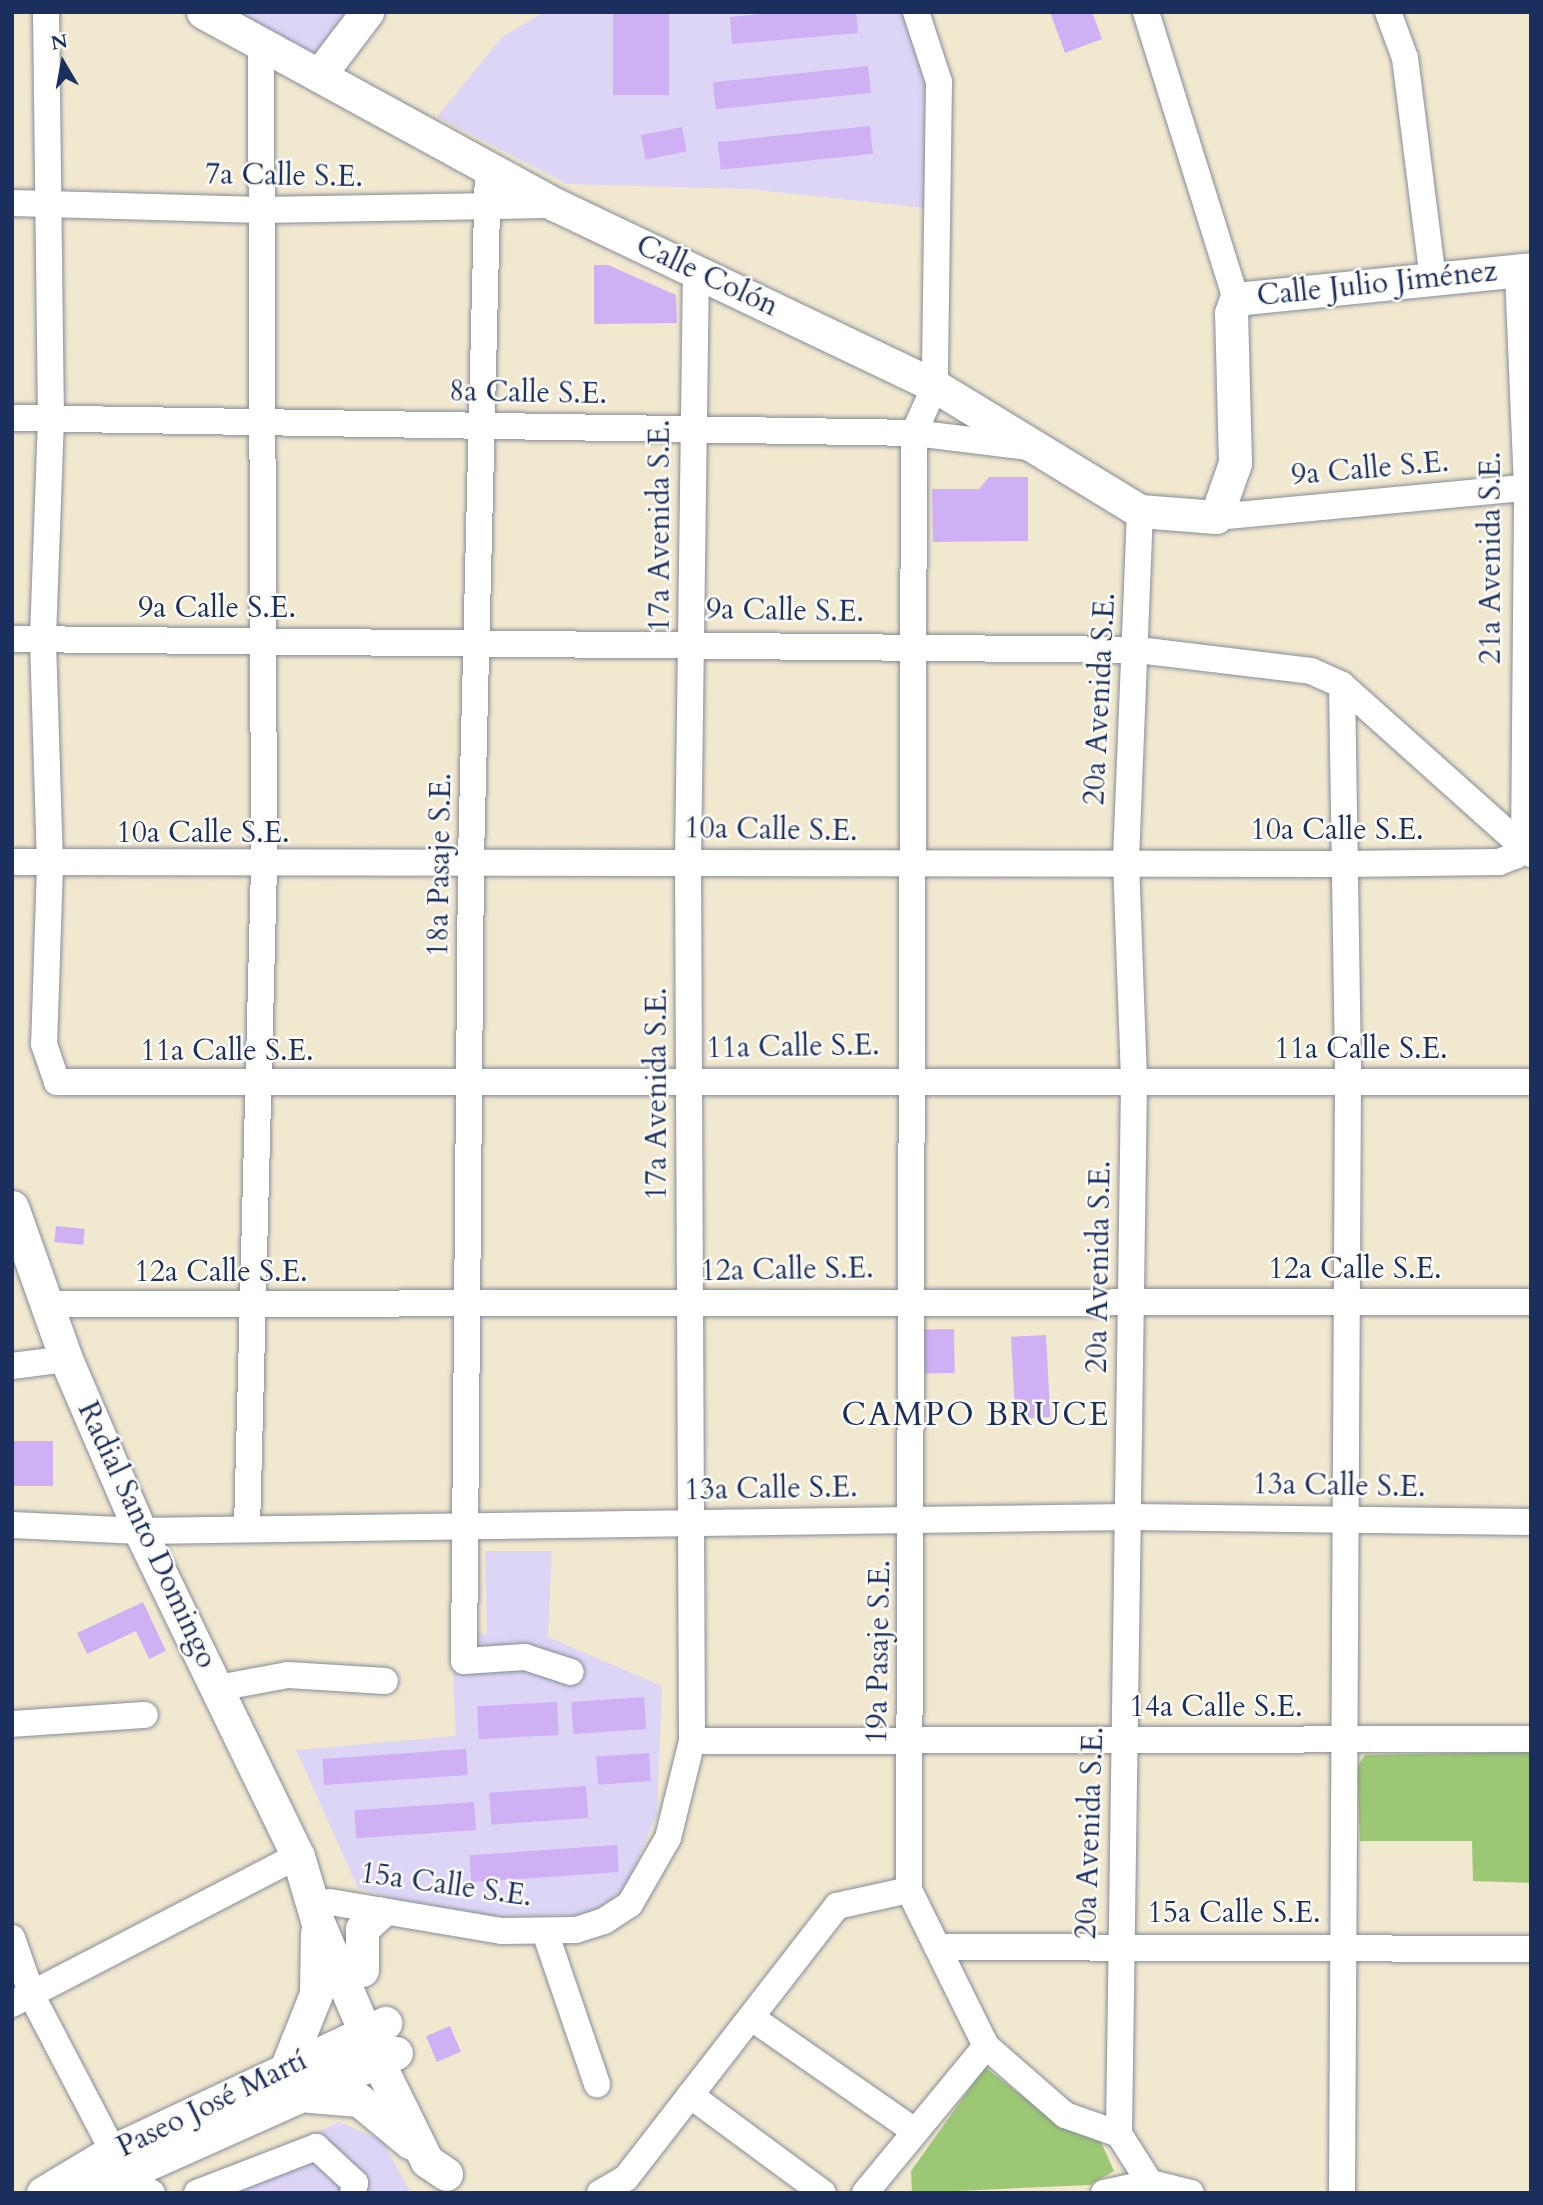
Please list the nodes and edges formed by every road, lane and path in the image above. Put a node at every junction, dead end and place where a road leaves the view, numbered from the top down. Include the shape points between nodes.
1 (46, 12) edge
2 (203, 12) edge
3 (367, 12) edge
4 (916, 12) edge
5 (1146, 12) edge
6 (1388, 12) edge
7 (261, 43) junction
8 (320, 74) junction
9 (488, 168) junction
10 (12, 203) edge
11 (51, 204) junction
12 (556, 205) junction
13 (261, 210) junction
14 (486, 211) junction
15 (1524, 269) edge
16 (696, 271) junction
17 (1433, 279) junction
18 (1236, 299) junction
19 (935, 386) junction
20 (12, 418) edge
21 (51, 419) junction
22 (263, 421) junction
23 (482, 426) junction
24 (694, 429) junction
25 (914, 433) junction
26 (1042, 450) junction
27 (1529, 488) edge
28 (1140, 511) junction
29 (1216, 517) junction
30 (12, 639) edge
31 (479, 639) junction
32 (43, 641) junction
33 (265, 642) junction
34 (693, 642) junction
35 (914, 646) junction
36 (1138, 650) junction
37 (1342, 685) junction
38 (1526, 783) edge
39 (1527, 850) edge
40 (471, 860) junction
41 (1126, 861) junction
42 (12, 862) edge
43 (688, 863) junction
44 (1343, 864) junction
45 (910, 865) junction
46 (50, 866) junction
47 (264, 867) junction
48 (914, 1078) junction
49 (471, 1079) junction
50 (691, 1081) junction
51 (1531, 1082) edge
52 (1134, 1083) junction
53 (1348, 1083) junction
54 (262, 1087) junction
55 (12, 1207) edge
56 (914, 1302) junction
57 (1346, 1302) junction
58 (1531, 1302) edge
59 (1132, 1303) junction
60 (45, 1304) junction
61 (690, 1305) junction
62 (248, 1306) junction
63 (467, 1306) junction
64 (66, 1359) junction
65 (12, 1366) edge
66 (1129, 1517) junction
67 (914, 1520) junction
68 (1346, 1520) junction
69 (1531, 1522) edge
70 (689, 1523) junction
71 (12, 1525) edge
72 (463, 1526) junction
73 (247, 1529) junction
74 (141, 1531) junction
75 (571, 1672) dead end
76 (385, 1681) dead end
77 (218, 1688) junction
78 (145, 1715) dead end
79 (12, 1724) edge
80 (911, 1740) junction
81 (1127, 1740) junction
82 (1346, 1740) junction
83 (1531, 1740) edge
84 (692, 1741) junction
85 (298, 1856) junction
86 (909, 1889) junction
87 (630, 1904) joint
88 (323, 1911) junction
89 (379, 1913) junction
90 (545, 1932) junction
91 (12, 1938) edge
92 (1119, 1946) junction
93 (937, 1947) junction
94 (1345, 1947) junction
95 (1531, 1949) edge
96 (362, 1970) junction
97 (23, 2001) edge
98 (752, 2018) junction
99 (382, 2042) junction
100 (986, 2046) junction
101 (286, 2069) junction
102 (597, 2084) dead end
103 (690, 2095) junction
104 (310, 2096) junction
105 (913, 2130) junction
106 (1119, 2134) junction
107 (118, 2163) junction
108 (443, 2176) edge
109 (1150, 2183) junction
110 (636, 2185) edge
111 (43, 2193) edge
112 (53, 2193) edge
113 (152, 2193) edge
114 (197, 2193) edge
115 (353, 2193) edge
116 (600, 2193) edge
117 (823, 2193) edge
118 (864, 2193) edge
119 (1104, 2193) edge
120 (1191, 2193) edge
121 (1342, 2193) edge

1 - 11 street
2 - 7 main road, Calle Colón
3 - 8 main road
4 - 19 street via 939,82
5 - 18 street
6 - 17 street via 1405,58
7 - 8 main road, Calle Colón
7 - 13 street
8 - 9 main road, Calle Colón
9 - 12 main road, Calle Colón
9 - 14 street, 18a Pasaje S.E.
10 - 11 street, 7a Calle S.E.
11 - 13 street, 7a Calle S.E.
11 - 21 street
12 - 14 street, 7a Calle S.E.
12 - 16 main road, Calle Colón
13 - 14 street, 7a Calle S.E.
13 - 22 street
14 - 23 street, 18a Pasaje S.E.
15 - 17 main road, Calle Julio Jiménez
15 - 27 street, 21a Avenida S.E.
16 - 19 main road, Calle Colón
16 - 24 street, 17a Avenida S.E.
17 - 18 main road, Calle Julio Jiménez
18 - 29 main road, Calle Julio Jiménez via 1231,313 1235,463
19 - 25 street
19 - 26 main road, Calle Colón
20 - 21 street, 8a Calle S.E.
21 - 22 street, 8a Calle S.E.
21 - 32 street
22 - 23 street, 8a Calle S.E.
22 - 33 street
23 - 24 street, 8a Calle S.E.
23 - 31 street, 18a Pasaje S.E.
24 - 25 street, 8a Calle S.E.
24 - 34 street, 17a Avenida S.E.
25 - 26 street, 8a Calle S.E.
25 - 35 street, 19a Pasaje S.E.
26 - 28 main road, Calle Colón
27 - 29 street, 9a Calle S.E.
27 - 38 street, 21a Avenida S.E.
28 - 29 main road, Calle Colón
28 - 36 street, 20a Avenida S.E.
30 - 32 street, 9a Calle S.E.
31 - 33 street, 9a Calle S.E.
31 - 34 street, 9a Calle S.E.
31 - 40 street, 18a Pasaje S.E.
32 - 33 street, 9a Calle S.E.
32 - 46 street
33 - 47 street
34 - 35 street, 9a Calle S.E.
34 - 43 street, 17a Avenida S.E.
35 - 36 street, 9a Calle S.E.
35 - 45 street, 19a Pasaje S.E.
36 - 37 street, 9a Calle S.E. via 1311,671
36 - 41 street, 20a Avenida S.E.
37 - 39 street, 9a Calle S.E.
37 - 44 street
38 - 39 street, 21a Avenida S.E.
39 - 44 street, 10a Calle S.E. via 1499,862
40 - 43 street, 10a Calle S.E.
40 - 47 street, 10a Calle S.E.
40 - 49 street, 18a Pasaje S.E.
41 - 44 street, 10a Calle S.E.
41 - 45 street, 10a Calle S.E.
41 - 52 street, 20a Avenida S.E.
42 - 46 street, 10a Calle S.E.
43 - 45 street, 10a Calle S.E.
43 - 50 street, 17a Avenida S.E.
44 - 53 street
45 - 48 street, 19a Pasaje S.E.
46 - 47 street, 10a Calle S.E.
46 - 54 street, 11a Calle S.E. via 44,1044 57,1082
47 - 54 street
48 - 50 street, 11a Calle S.E.
48 - 52 street, 11a Calle S.E.
48 - 56 street, 19a Pasaje S.E.
49 - 50 street, 11a Calle S.E.
49 - 54 street, 11a Calle S.E.
49 - 63 street, 18a Pasaje S.E.
50 - 61 street, 17a Avenida S.E.
51 - 53 street, 11a Calle S.E.
52 - 53 street, 11a Calle S.E.
52 - 59 street, 20a Avenida S.E.
53 - 57 street
54 - 62 street
55 - 60 main road, Radial Santo Domingo
56 - 59 street, 12a Calle S.E.
56 - 61 street, 12a Calle S.E.
56 - 67 street, 19a Pasaje S.E.
57 - 58 street, 12a Calle S.E.
57 - 59 street, 12a Calle S.E.
57 - 68 street
59 - 66 street, 20a Avenida S.E.
60 - 62 street, 12a Calle S.E.
60 - 64 main road, Radial Santo Domingo
61 - 63 street, 12a Calle S.E.
61 - 70 street, 17a Avenida S.E.
62 - 63 street, 12a Calle S.E.
62 - 73 street
63 - 72 street
64 - 65 street
64 - 74 main road, Radial Santo Domingo
66 - 67 street, 13a Calle S.E.
66 - 68 street, 13a Calle S.E.
66 - 81 street, 20a Avenida S.E.
67 - 70 street, 13a Calle S.E.
67 - 80 street, 19a Pasaje S.E.
68 - 69 street, 13a Calle S.E.
68 - 82 street
70 - 72 street, 13a Calle S.E.
70 - 84 street, 17a Avenida S.E.
71 - 74 street, 13a Calle S.E.
72 - 73 street, 13a Calle S.E.
72 - 75 street via 464,1661 525,1657
73 - 74 street, 13a Calle S.E.
74 - 77 main road, Radial Santo Domingo
76 - 77 street via 288,1675
77 - 85 main road, Radial Santo Domingo
78 - 79 street
80 - 81 street, 14a Calle S.E.
80 - 84 street, 14a Calle S.E.
80 - 86 street, 19a Pasaje S.E.
81 - 82 street, 14a Calle S.E.
81 - 92 street, 20a Avenida S.E.
82 - 83 street, 14a Calle S.E.
82 - 94 street
84 - 87 street, 17a Avenida S.E. via 668,1838
85 - 88 main road, Radial Santo Domingo
85 - 97 street
86 - 93 street, 19a Pasaje S.E.
86 - 98 street via 836,1906
87 - 90 street, 15a Calle S.E. via 604,1921
88 - 89 street, 15a Calle S.E.
88 - 96 main road, Radial Santo Domingo
88 - 99 main road, Radial Santo Domingo
88 - 101 main road via 316,1994
89 - 90 street, 15a Calle S.E.
89 - 96 main road via 362,1929
90 - 102 street
91 - 97 street
92 - 93 street, 15a Calle S.E.
92 - 94 street, 15a Calle S.E.
92 - 106 street, 20a Avenida S.E.
93 - 100 street, 19a Pasaje S.E.
94 - 95 street, 15a Calle S.E.
94 - 121 street
96 - 99 main road, Radial Santo Domingo
97 - 107 street
98 - 103 street
98 - 105 street
99 - 101 main road, Paseo José Martí
99 - 104 main road, Paseo José Martí
99 - 108 main road, Radial Santo Domingo
100 - 105 street
100 - 106 street, 19a Pasaje S.E. via 1065,2115
101 - 107 main road, Paseo José Martí
103 - 110 street
103 - 117 street
104 - 107 main road, Paseo José Martí
104 - 108 main road via 359,2100 394,2125
105 - 118 street
106 - 109 street
107 - 111 main road, Paseo José Martí
107 - 112 main road, Paseo José Martí
107 - 113 street
109 - 119 street
109 - 120 street
110 - 116 street
114 - 115 street via 316,2147 355,2183

